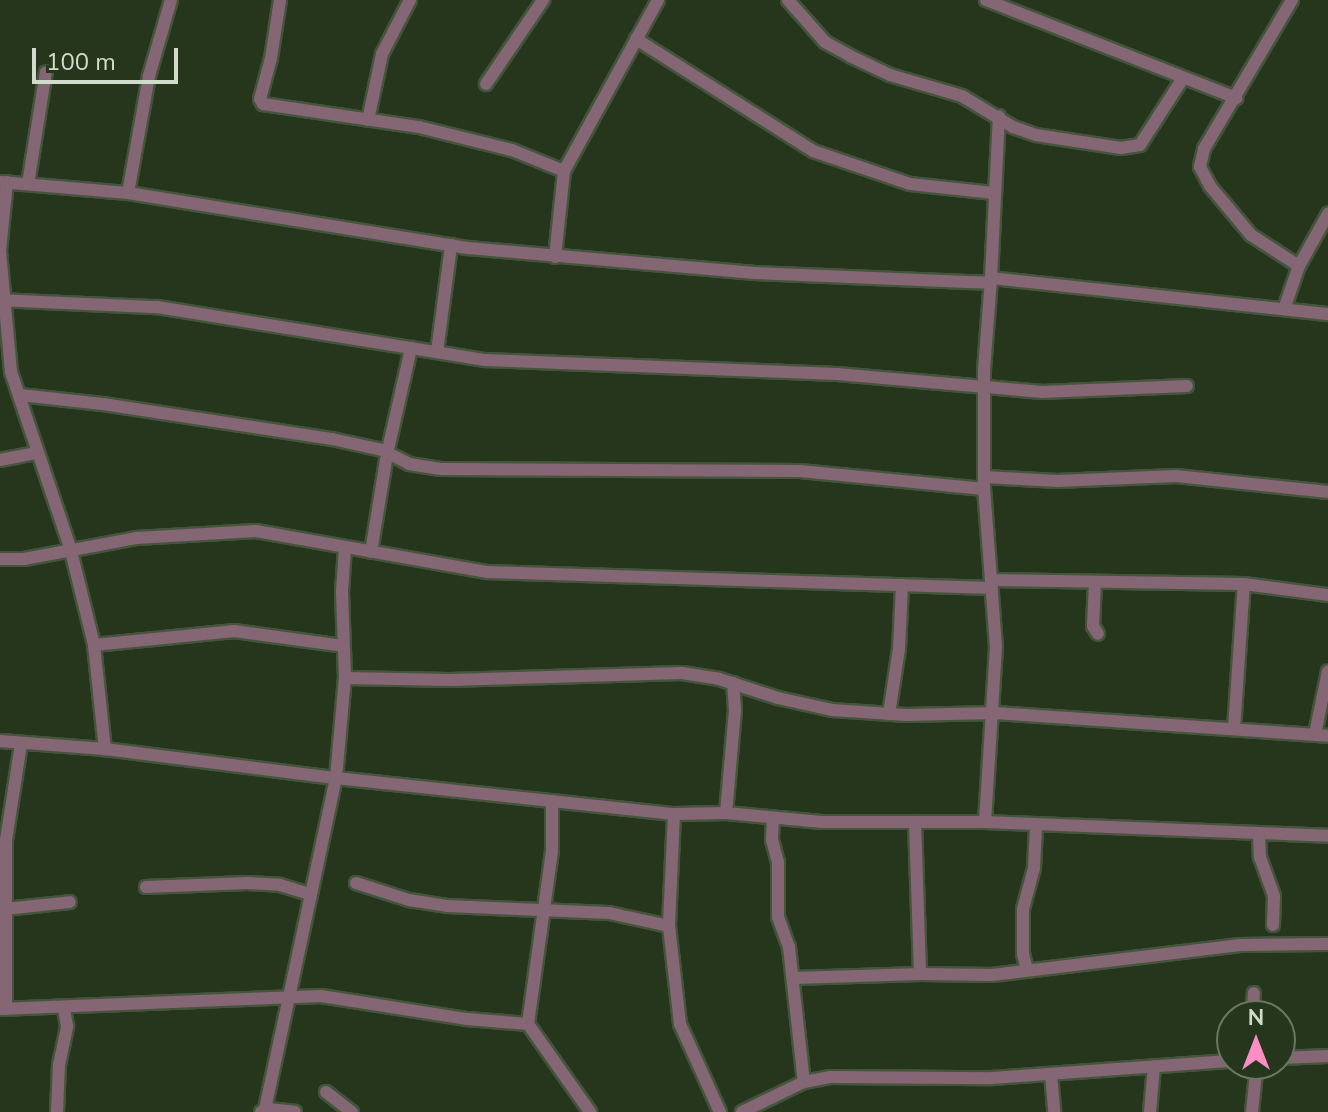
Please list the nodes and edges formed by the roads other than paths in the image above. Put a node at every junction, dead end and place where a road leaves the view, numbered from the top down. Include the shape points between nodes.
1 (171, 0) edge
2 (280, 0) edge
3 (410, 0) edge
4 (543, 0) edge
5 (658, 0) edge
6 (788, 0) edge
7 (986, 0) edge
8 (1292, 0) edge
9 (636, 39) junction
10 (46, 72) dead end
11 (1183, 78) junction
12 (486, 84) dead end
13 (1236, 98) junction
14 (999, 116) junction
15 (368, 120) junction
16 (564, 171) junction
17 (4, 182) edge
18 (28, 184) junction
19 (128, 193) junction
20 (994, 193) junction
21 (1328, 214) edge
22 (451, 245) junction
23 (555, 257) junction
24 (1299, 266) junction
25 (991, 281) junction
26 (2, 300) edge
27 (1284, 309) junction
28 (1328, 314) edge
29 (411, 348) junction
30 (437, 352) junction
31 (984, 386) junction
32 (1187, 386) dead end
33 (20, 395) junction
34 (36, 453) junction
35 (387, 454) junction
36 (0, 460) edge
37 (984, 483) junction
38 (1328, 492) edge
39 (70, 547) junction
40 (345, 548) junction
41 (371, 552) junction
42 (0, 559) edge
43 (1095, 582) junction
44 (991, 584) junction
45 (1244, 584) junction
46 (902, 585) junction
47 (1328, 595) edge
48 (1098, 634) dead end
49 (94, 645) junction
50 (343, 646) junction
51 (1328, 671) edge
52 (345, 678) junction
53 (733, 683) junction
54 (994, 713) junction
55 (889, 714) junction
56 (1234, 729) junction
57 (1321, 735) edge
58 (0, 741) edge
59 (21, 744) junction
60 (105, 749) junction
61 (336, 778) junction
62 (552, 801) junction
63 (726, 813) junction
64 (674, 814) junction
65 (773, 819) junction
66 (915, 822) junction
67 (985, 822) junction
68 (1036, 827) junction
69 (1259, 834) junction
70 (1328, 836) edge
71 (3, 840) edge
72 (356, 883) dead end
73 (146, 887) dead end
74 (309, 894) junction
75 (70, 902) dead end
76 (543, 908) junction
77 (5, 909) junction
78 (1273, 925) dead end
79 (669, 926) junction
80 (1328, 944) edge
81 (1027, 970) junction
82 (920, 974) junction
83 (794, 978) junction
84 (1254, 993) dead end
85 (289, 997) junction
86 (1254, 1000) edge
87 (3, 1009) edge
88 (64, 1009) junction
89 (528, 1024) junction
90 (1328, 1056) edge
91 (1296, 1057) edge
92 (1216, 1062) edge
93 (1154, 1066) junction
94 (1051, 1074) junction
95 (1255, 1080) edge
96 (804, 1082) junction
97 (326, 1092) dead end
98 (263, 1111) edge
99 (57, 1112) edge
100 (295, 1112) edge
101 (352, 1112) edge
102 (590, 1112) edge
103 (720, 1112) edge
104 (742, 1112) edge
105 (1054, 1112) edge
106 (1150, 1112) edge
107 (1252, 1112) edge

1 - 19 street via 149,76
2 - 15 street via 261,103
3 - 15 street via 382,54
4 - 12 street
5 - 9 street
6 - 14 street via 825,42 850,56 890,75 962,96
7 - 11 street
8 - 13 street
9 - 16 street
9 - 20 street via 813,151 910,184
10 - 18 street
11 - 13 street
11 - 14 street via 1144,141 1130,147 1036,135
13 - 24 street via 1200,157 1203,176 1251,235
14 - 20 street
15 - 16 street via 512,150
16 - 23 street
17 - 18 street
17 - 26 street
18 - 19 street
19 - 22 street
20 - 25 street
21 - 24 street
22 - 23 street
22 - 30 street
23 - 25 street via 741,272
24 - 27 street
25 - 27 street
25 - 31 street
26 - 29 street via 157,307
26 - 33 street via 11,372
27 - 28 street
29 - 30 street
29 - 35 street
30 - 31 street via 486,360 837,374
31 - 32 street via 1042,392
31 - 37 street
33 - 34 street
33 - 35 street via 332,439
34 - 36 street
34 - 39 street
35 - 37 street via 441,469 800,471
35 - 41 street
37 - 38 street via 1176,476
37 - 44 street
39 - 40 street via 256,531
39 - 42 street via 24,559
39 - 49 street
40 - 41 street
40 - 50 street
41 - 46 street via 487,572
43 - 44 street
43 - 45 street
43 - 48 street via 1093,626
44 - 46 street
44 - 54 street
45 - 47 street
45 - 56 street
46 - 55 street
49 - 50 street via 234,631
49 - 60 street
50 - 52 street
51 - 57 street
52 - 53 street via 682,673
52 - 61 street
53 - 55 street via 832,710
53 - 63 street
54 - 55 street
54 - 56 street
54 - 67 street
56 - 57 street
58 - 59 street
59 - 60 street
59 - 71 street
60 - 61 street
61 - 62 street
61 - 74 street
62 - 64 street
62 - 76 street via 552,851
63 - 64 street
63 - 65 street
64 - 79 street
65 - 66 street
65 - 83 street via 778,917
66 - 67 street
66 - 82 street
67 - 68 street
68 - 69 street
68 - 81 street via 1034,868 1023,909
69 - 70 street
69 - 78 street via 1260,857 1274,896
71 - 77 street
72 - 76 street via 447,906
73 - 74 street via 247,883
74 - 85 street
75 - 77 street
76 - 79 street via 609,913
76 - 89 street
77 - 87 street
79 - 103 street via 680,1024
80 - 81 street via 1240,945
81 - 82 street
82 - 83 street
83 - 96 street
84 - 86 street
85 - 88 street
85 - 89 street via 321,996
85 - 98 street
87 - 88 street
88 - 99 street via 67,1026
89 - 102 street
90 - 91 street
92 - 93 street
93 - 94 street
93 - 106 street
94 - 96 street via 924,1080 830,1077
94 - 105 street
95 - 107 street
96 - 104 street
97 - 101 street
98 - 100 street

